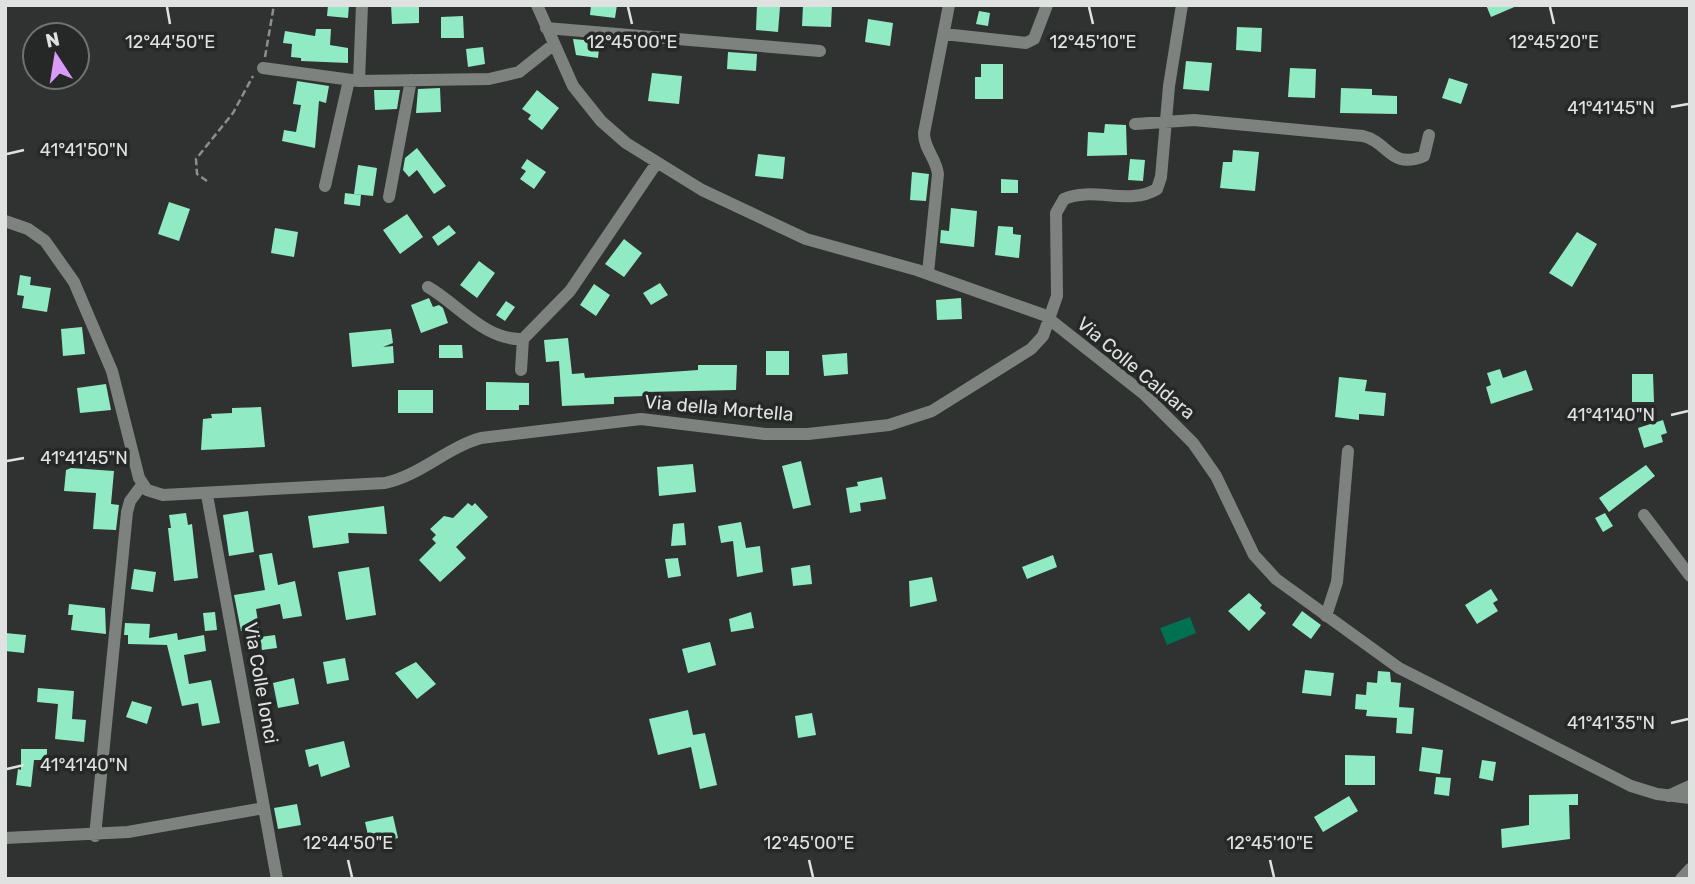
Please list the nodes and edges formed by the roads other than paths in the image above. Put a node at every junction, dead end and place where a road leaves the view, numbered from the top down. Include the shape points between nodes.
1 (362, 5) edge
2 (537, 5) edge
3 (949, 5) edge
4 (1047, 5) edge
5 (1182, 5) edge
6 (546, 28) junction
7 (944, 34) junction
8 (553, 45) junction
9 (820, 51) dead end
10 (263, 68) road end
11 (411, 80) junction
12 (354, 81) junction
13 (1166, 120) junction
14 (1135, 124) dead end
15 (1429, 135) dead end
16 (656, 164) junction
17 (324, 186) dead end
18 (389, 197) dead end
19 (5, 221) edge
20 (928, 273) junction
21 (428, 286) dead end
22 (1050, 319) junction
23 (523, 338) junction
24 (521, 370) dead end
25 (1348, 451) dead end
26 (142, 485) junction
27 (207, 495) junction
28 (1644, 515) dead end
29 (1690, 576) edge
30 (1326, 616) junction
31 (1690, 786) edge
32 (1668, 796) junction
33 (1690, 798) edge
34 (264, 808) junction
35 (95, 836) junction
36 (5, 838) edge
37 (1690, 869) edge
38 (277, 879) edge
39 (1682, 879) edge

1 - 12 street
2 - 6 street, Via Colle Caldara
3 - 7 street
4 - 7 street via 1036,35 1026,43
5 - 13 street, Via della Mortella
6 - 8 street, Via Colle Caldara
6 - 9 street
7 - 20 street via 924,133 938,174
8 - 11 street via 527,67 506,76
8 - 16 street, Via Colle Caldara via 570,81 592,110
10 - 12 street
11 - 12 street
11 - 18 street
12 - 17 street
13 - 14 street
13 - 15 street via 1363,135 1403,160 1424,156
13 - 22 street, Via della Mortella via 1157,189 1138,195 1076,195 1058,206 1058,290
16 - 20 street, Via Colle Caldara via 806,239
16 - 23 street via 570,291
19 - 26 street via 32,230 45,241 74,282 112,371
20 - 22 street, Via Colle Caldara
21 - 23 street via 490,331
22 - 27 street, Via della Mortella via 1031,349 937,409 899,423 785,434 672,421 618,421 481,438 415,474 385,483
22 - 30 street, Via Colle Caldara via 1182,430 1216,476 1259,563
23 - 24 street
25 - 30 street via 1337,582
26 - 27 street, Via della Mortella via 163,495
26 - 35 street via 127,512
27 - 34 street, Via Colle Ionci
28 - 29 street
30 - 32 street, Via Colle Caldara via 1412,675 1626,783
31 - 32 street
32 - 33 street, Via Colle Caldara
34 - 35 street
34 - 38 street, Via Colle Ionci
35 - 36 street
37 - 39 street

